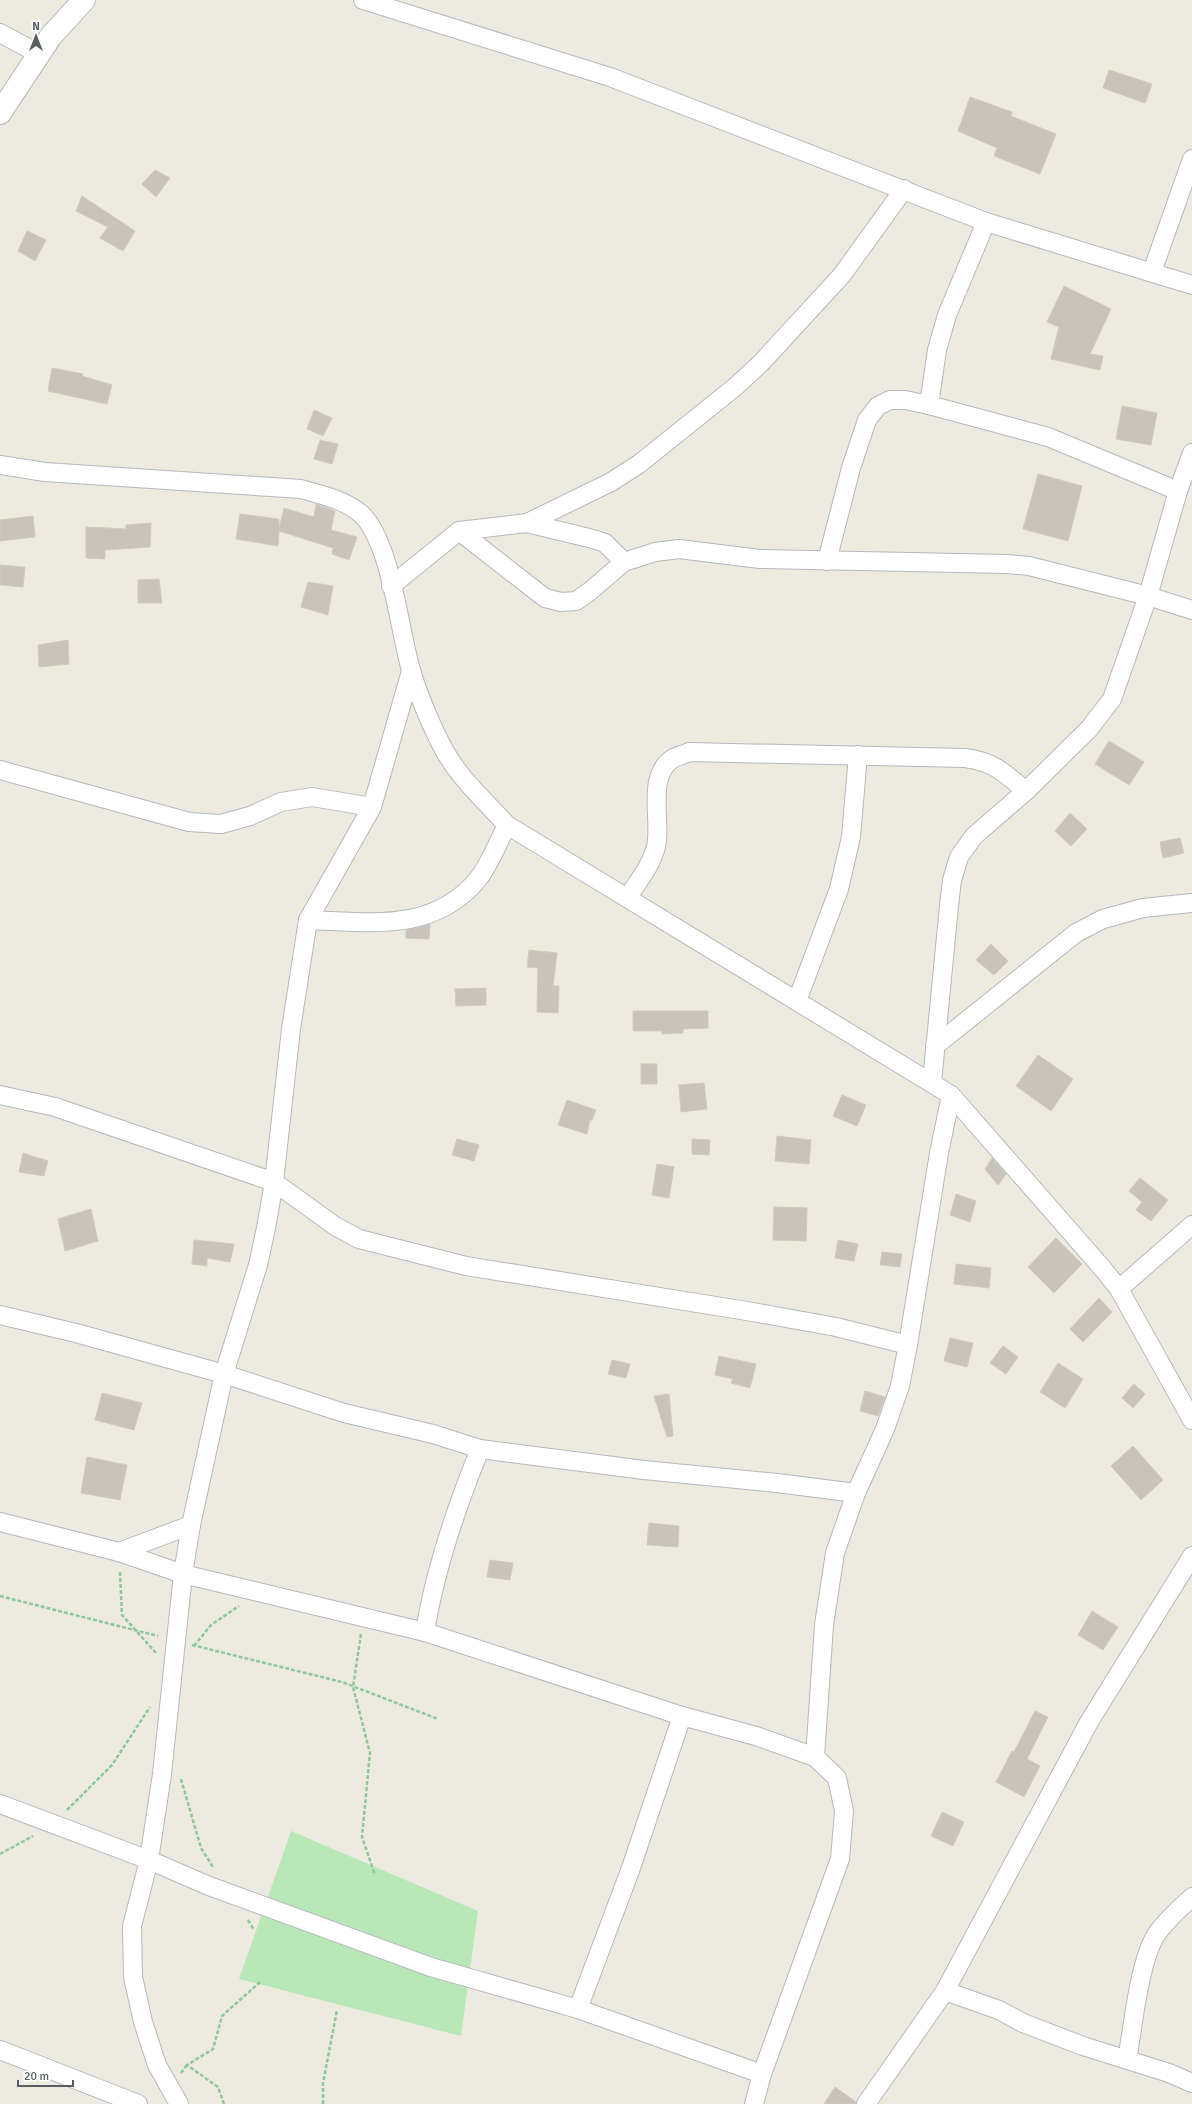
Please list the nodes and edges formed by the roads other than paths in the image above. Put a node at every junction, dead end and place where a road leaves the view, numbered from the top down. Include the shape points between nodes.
1 (84, 0) edge
2 (363, 0) edge
3 (0, 33) edge
4 (39, 54) junction
5 (0, 113) edge
6 (1192, 159) edge
7 (904, 189) junction
8 (986, 222) junction
9 (1152, 272) junction
10 (1192, 285) edge
11 (929, 405) junction
12 (1192, 452) edge
13 (0, 465) edge
14 (1178, 491) junction
15 (527, 523) junction
16 (459, 531) junction
17 (827, 561) junction
18 (624, 562) junction
19 (391, 586) junction
20 (1148, 596) junction
21 (1192, 610) edge
22 (411, 671) junction
23 (858, 755) junction
24 (0, 770) edge
25 (1026, 791) junction
26 (372, 807) junction
27 (507, 825) junction
28 (628, 897) junction
29 (1192, 903) edge
30 (308, 920) junction
31 (797, 1001) junction
32 (935, 1046) junction
33 (932, 1082) junction
34 (0, 1095) edge
35 (951, 1095) junction
36 (274, 1182) junction
37 (1192, 1225) edge
38 (1119, 1289) junction
39 (0, 1315) edge
40 (908, 1345) junction
41 (224, 1374) junction
42 (1192, 1420) edge
43 (480, 1449) junction
44 (856, 1493) junction
45 (191, 1525) junction
46 (1, 1526) edge
47 (119, 1552) junction
48 (1192, 1556) edge
49 (183, 1574) junction
50 (425, 1632) junction
51 (682, 1716) junction
52 (815, 1757) junction
53 (0, 1804) edge
54 (149, 1860) junction
55 (1192, 1897) edge
56 (945, 1991) junction
57 (578, 2009) junction
58 (0, 2050) edge
59 (1127, 2060) junction
60 (762, 2074) junction
61 (1192, 2083) edge
62 (138, 2104) edge
63 (179, 2104) edge
64 (754, 2104) edge
65 (866, 2104) edge

1 - 4 street via 51,36
2 - 7 street via 610,77
3 - 4 street
4 - 5 street
6 - 9 street
7 - 8 street
7 - 15 street via 842,275 735,387 639,464 611,482
8 - 9 street
8 - 11 street via 947,315 937,350
9 - 10 street
11 - 14 street via 1048,437
11 - 17 street via 890,400 878,406 867,420 851,468
12 - 14 street
13 - 19 street via 45,472 301,489 340,501 360,514 373,531 382,551
14 - 20 street
15 - 16 street
15 - 18 street via 593,538 605,543
16 - 18 street via 545,598 561,602 576,601
16 - 19 street
17 - 18 street via 760,559 679,549 655,552
17 - 20 street via 1029,566
19 - 22 street
20 - 21 street
20 - 25 street via 1112,699 1088,729
22 - 26 street
22 - 27 street via 442,746 454,766
23 - 25 street via 982,761 994,766
23 - 28 street via 689,752 671,759 660,774 656,792 657,830 652,861
23 - 31 street via 850,837 839,889
24 - 26 street via 189,822 221,824 250,816 281,802 312,797
25 - 32 street via 974,836 959,857 952,880
26 - 30 street
27 - 28 street
27 - 30 street via 479,878 462,897 430,915 394,923
28 - 31 street
29 - 32 street via 1143,908 1103,919 1076,933
30 - 36 street via 291,1028
31 - 33 street
32 - 33 street
33 - 35 street
34 - 36 street via 55,1106
35 - 38 street
35 - 40 street
36 - 40 street via 334,1226 359,1239 466,1266 747,1311 836,1327
36 - 41 street via 258,1266
37 - 38 street
38 - 42 street
39 - 41 street via 76,1332
40 - 44 street via 900,1386 885,1429
41 - 43 street via 344,1413 433,1434
41 - 45 street
43 - 44 street
43 - 50 street via 453,1519
44 - 52 street via 835,1553 824,1625
45 - 47 street
45 - 49 street
46 - 47 street
47 - 49 street
48 - 56 street via 1088,1722
49 - 50 street
49 - 54 street via 162,1774
50 - 51 street
51 - 52 street via 756,1736
51 - 57 street via 631,1868
52 - 60 street via 837,1778 844,1811 840,1859
53 - 54 street
54 - 57 street via 209,1886 431,1967
54 - 63 street via 132,1926 133,1977 143,2022 157,2065
55 - 59 street via 1167,1920 1145,1960
56 - 59 street via 999,2010 1083,2046
56 - 65 street
57 - 60 street
58 - 62 street
59 - 61 street
60 - 64 street

